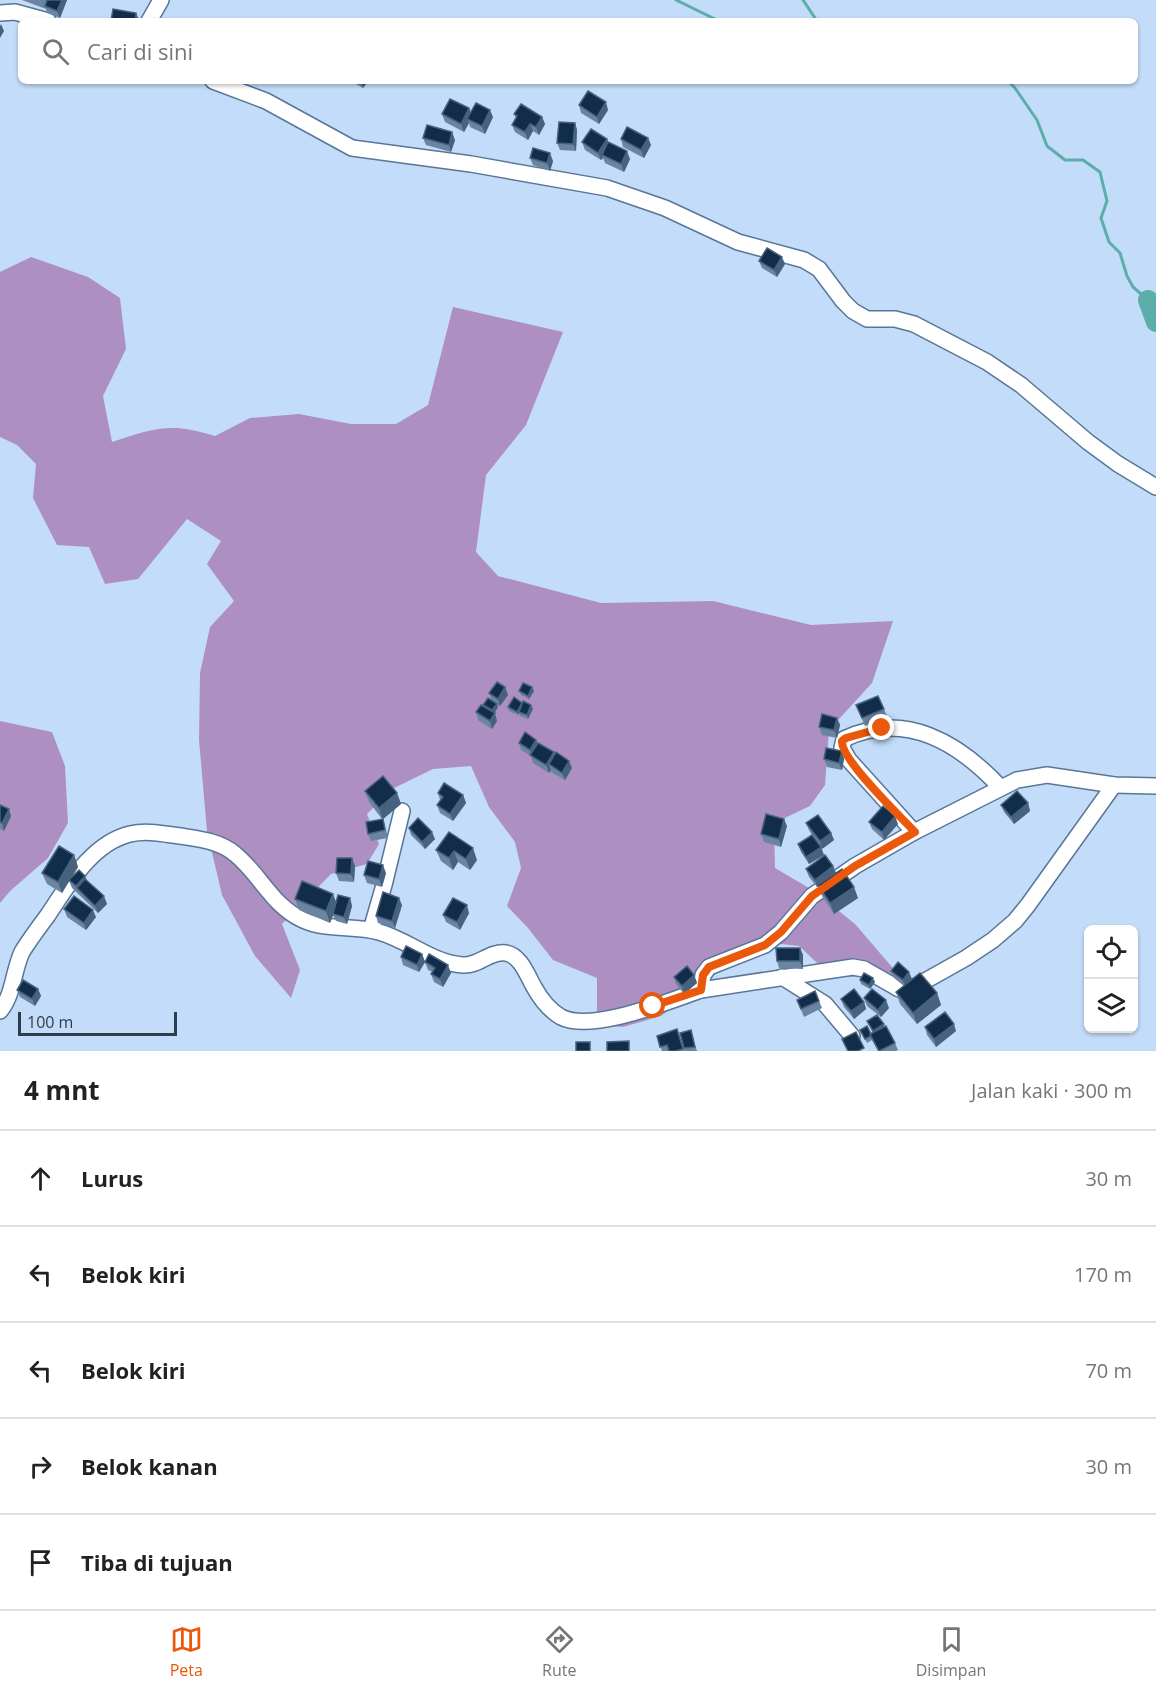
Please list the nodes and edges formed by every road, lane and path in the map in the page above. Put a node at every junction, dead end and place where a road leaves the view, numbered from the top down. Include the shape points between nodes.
1 (161, 0) edge
2 (0, 13) edge
3 (37, 18) edge
4 (151, 18) edge
5 (221, 84) edge
6 (1156, 487) edge
7 (1114, 785) junction
8 (1156, 786) edge
9 (1000, 788) junction
10 (402, 811) dead end
11 (915, 832) junction
12 (371, 930) junction
13 (782, 977) junction
14 (701, 990) junction
15 (0, 1011) edge
16 (852, 1036) edge

1 - 4 street
2 - 3 street
5 - 6 street via 266,101 352,148 607,188 665,208 738,242 804,260 819,269 853,311 867,319 896,319 914,324 987,362 1021,385 1088,442
7 - 8 street
7 - 9 street via 1047,775 1027,777
7 - 13 street via 1015,921 993,940 923,983 902,990 853,967
9 - 11 street
9 - 11 street via 965,754 929,736 900,728 882,728 844,739 841,745 849,760
10 - 12 street
11 - 14 street via 812,896 765,945 709,967 703,975
12 - 14 street via 461,964 472,964 493,954 509,954 521,963 545,1004 561,1017 574,1021 636,1012
12 - 15 street via 328,927 300,919 273,897 234,853 221,845 159,833 134,833 95,854 70,881 22,952
13 - 14 street
13 - 16 street via 825,1004

